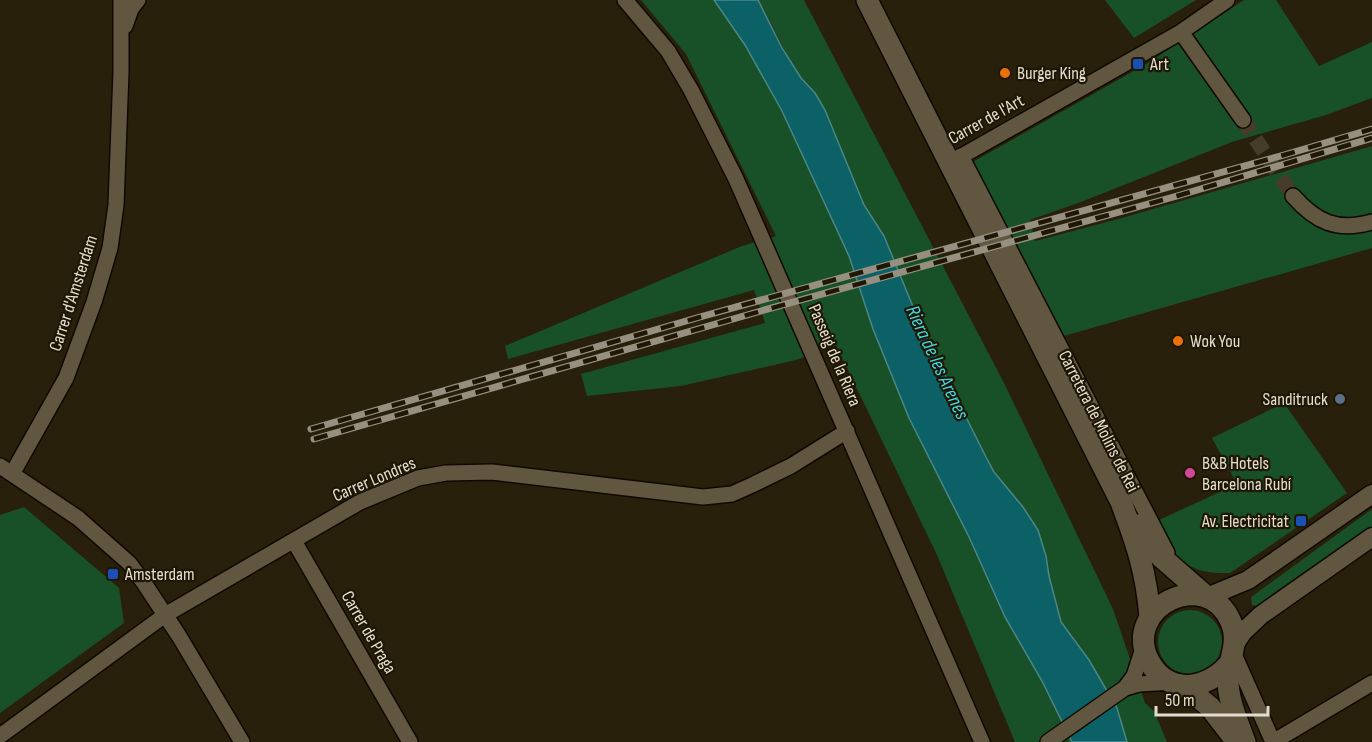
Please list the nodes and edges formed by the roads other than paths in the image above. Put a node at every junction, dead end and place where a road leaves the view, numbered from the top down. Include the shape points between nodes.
1 (121, 0) edge
2 (138, 0) edge
3 (625, 0) edge
4 (867, 0) edge
5 (1227, 0) edge
6 (1181, 32) junction
7 (121, 40) junction
8 (1243, 120) tunnel mouth
9 (956, 159) junction
10 (1293, 196) tunnel mouth
11 (1372, 222) edge
12 (847, 431) junction
13 (6, 470) edge
14 (1372, 494) edge
15 (1120, 502) junction
16 (1372, 537) edge
17 (294, 541) junction
18 (1199, 591) junction
19 (165, 615) junction
20 (1150, 617) junction
21 (1144, 645) junction
22 (1232, 653) junction
23 (1372, 683) edge
24 (1178, 684) junction
25 (1125, 688) junction
26 (0, 736) edge
27 (242, 742) edge
28 (410, 742) edge
29 (982, 742) edge
30 (1048, 742) edge
31 (1237, 742) edge
32 (1245, 742) edge
33 (1273, 742) edge

1 - 7 street, Carrer d'Amsterdam
2 - 7 street
3 - 12 street, Passeig de la Riera via 668,51 691,90 748,205
4 - 9 main road, Carretera de Molins de Rei
5 - 6 street, Carrer de l'Art
6 - 8 street
6 - 9 street, Carrer de l'Art
7 - 13 street, Carrer d'Amsterdam via 116,205 110,248 66,378
9 - 15 main road, Carretera de Molins de Rei
9 - 18 street, Carretera de Molins de Rei via 1167,553
10 - 11 street via 1311,215 1337,226
12 - 17 street, Carrer Londres via 791,466 732,494 703,496 492,472 446,473 418,478 360,502
12 - 29 street, Passeig de la Riera
13 - 19 street via 104,539 129,563
14 - 18 street via 1238,586
15 - 18 main road, Carretera de Molins de Rei via 1161,557
15 - 20 main road, Carretera de Molins de Rei via 1144,568
16 - 22 street via 1261,615 1243,632
17 - 19 street, Carrer Londres
17 - 28 street, Carrer de Praga
18 - 20 main road via 1162,603
18 - 22 main road, Carretera de Molins de Rei via 1227,613 1235,633
19 - 26 street, Carrer Londres
19 - 27 street
20 - 21 main road, Carretera de Molins de Rei
21 - 24 main road via 1153,668
21 - 25 street via 1134,676
22 - 24 main road via 1221,674 1210,681
22 - 32 main road, Carretera de Molins de Rei via 1228,681
22 - 33 street
23 - 33 street
24 - 25 street via 1138,684
24 - 31 main road via 1210,707
25 - 30 street

